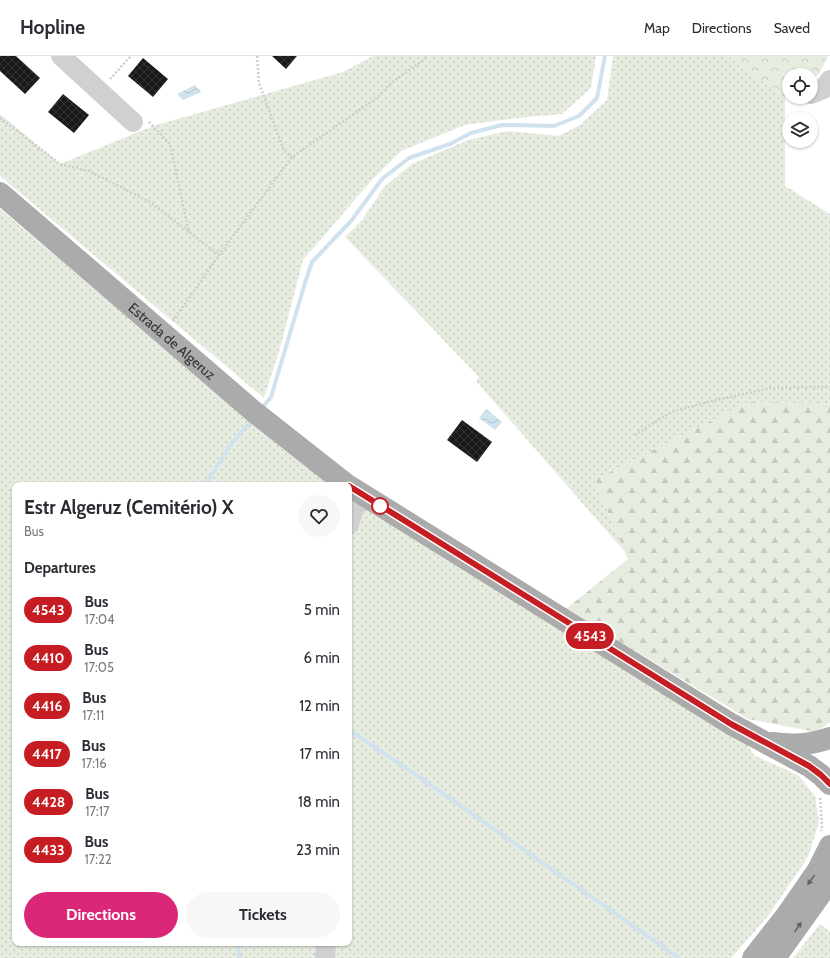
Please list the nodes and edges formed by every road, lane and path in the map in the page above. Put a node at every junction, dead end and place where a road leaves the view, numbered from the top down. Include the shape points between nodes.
1 (61, 56) edge
2 (131, 56) edge
3 (257, 56) edge
4 (427, 56) edge
5 (830, 80) edge
6 (99, 91) junction
7 (818, 91) edge
8 (0, 118) edge
9 (132, 122) joint
10 (292, 157) junction
11 (0, 193) edge
12 (189, 233) junction
13 (219, 256) junction
14 (164, 334) junction
15 (830, 387) edge
16 (635, 434) dead end
17 (344, 482) edge
18 (353, 489) edge
19 (352, 514) edge
20 (830, 738) edge
21 (764, 742) junction
22 (825, 790) edge
23 (825, 839) edge
24 (830, 881) edge
25 (326, 946) edge
26 (325, 958) edge
27 (753, 958) edge
28 (775, 958) edge

1 - 6 street
2 - 6 path
3 - 10 path via 259,83 284,150
4 - 10 path via 391,83 378,97
5 - 7 street
6 - 9 street
8 - 12 path via 60,164 89,171 150,202
9 - 12 path via 142,114 170,144
10 - 13 path
11 - 14 main road, Estrada de Algeruz
12 - 13 path
13 - 14 path
14 - 17 main road, Estrada de Algeruz via 257,415
15 - 16 path via 771,388 712,401 671,412
18 - 19 street
18 - 21 main road, Estrada de Algeruz
20 - 21 main road, Estrada de Algeruz via 803,745
21 - 22 main road, Estrada de Algeruz via 821,775
22 - 23 path via 822,802 822,827
23 -> 27 main road via 818,870
28 -> 24 main road
25 - 26 street

